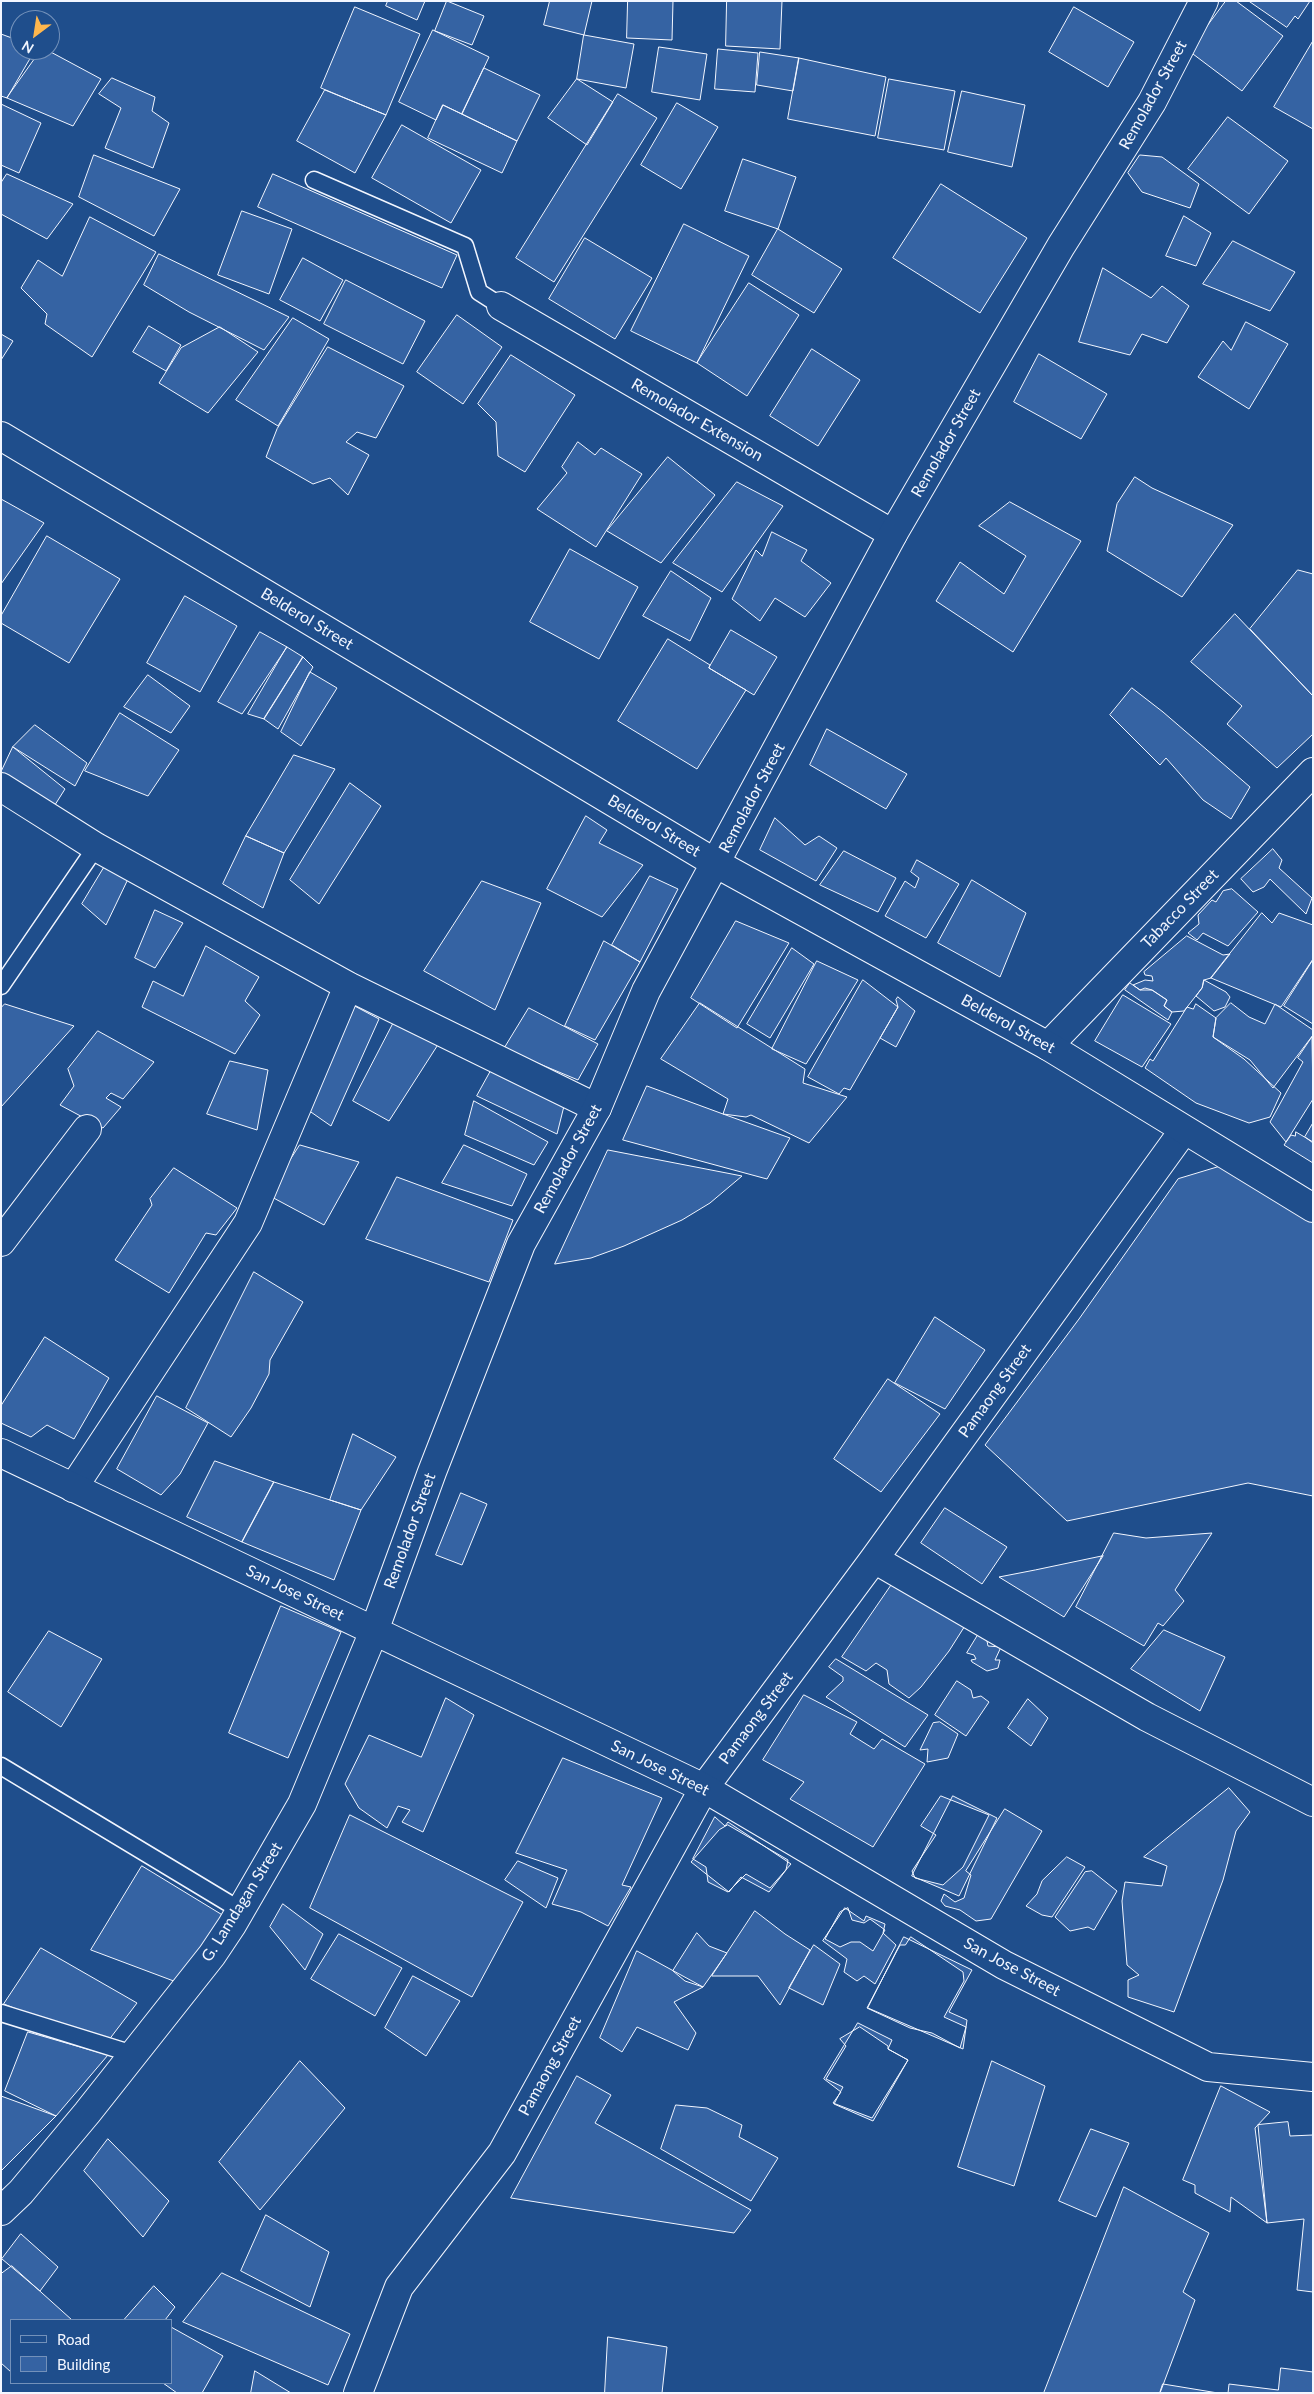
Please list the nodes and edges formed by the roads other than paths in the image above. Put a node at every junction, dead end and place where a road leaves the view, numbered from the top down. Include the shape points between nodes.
1 (1204, 1) edge
2 (314, 180) dead end
3 (501, 306) joint
4 (1, 436) edge
5 (893, 534) junction
6 (1313, 772) edge
7 (1, 787) edge
8 (96, 848) junction
9 (717, 864) junction
10 (1, 986) edge
11 (348, 986) junction
12 (1048, 1046) junction
13 (597, 1108) junction
14 (87, 1129) dead end
15 (1184, 1130) junction
16 (1313, 1208) edge
17 (1, 1242) edge
18 (1, 1453) edge
19 (73, 1488) junction
20 (874, 1559) junction
21 (374, 1631) junction
22 (1, 1766) edge
23 (704, 1788) junction
24 (1313, 1802) edge
25 (240, 1910) junction
26 (1, 2013) edge
27 (133, 2054) junction
28 (1313, 2077) edge
29 (1, 2211) edge
30 (358, 2393) edge

1 - 5 street, Remolador Street via 1152,102 1061,246
2 - 3 lane via 465,246 479,292
3 - 5 street, Remolador Extension
4 - 9 street, Belderol Street
5 - 9 street, Remolador Street
6 - 12 street, Tabacco Street
7 - 8 street
8 - 10 lane
8 - 11 street
9 - 12 street, Belderol Street
9 - 13 street, Remolador Street via 646,991
11 - 13 street
11 - 19 street via 248,1222
12 - 15 street, Belderol Street
13 - 21 street, Remolador Street via 521,1244
14 - 17 street
15 - 16 street, Belderol Street
15 - 20 street, Pamaong Street
18 - 19 street, San Jose Street
19 - 21 street, San Jose Street
20 - 23 street, Pamaong Street
20 - 24 street via 1147,1717
21 - 23 street, San Jose Street
21 - 25 street, G. Lamdagan Street via 302,1804
22 - 25 lane
23 - 28 street, San Jose Street via 1004,1966 1208,2067
23 - 30 street, Pamaong Street via 502,2153 399,2287
25 - 27 street, G. Lamdagan Street via 212,1955
26 - 27 lane
27 - 29 street, G. Lamdagan Street via 21,2192

